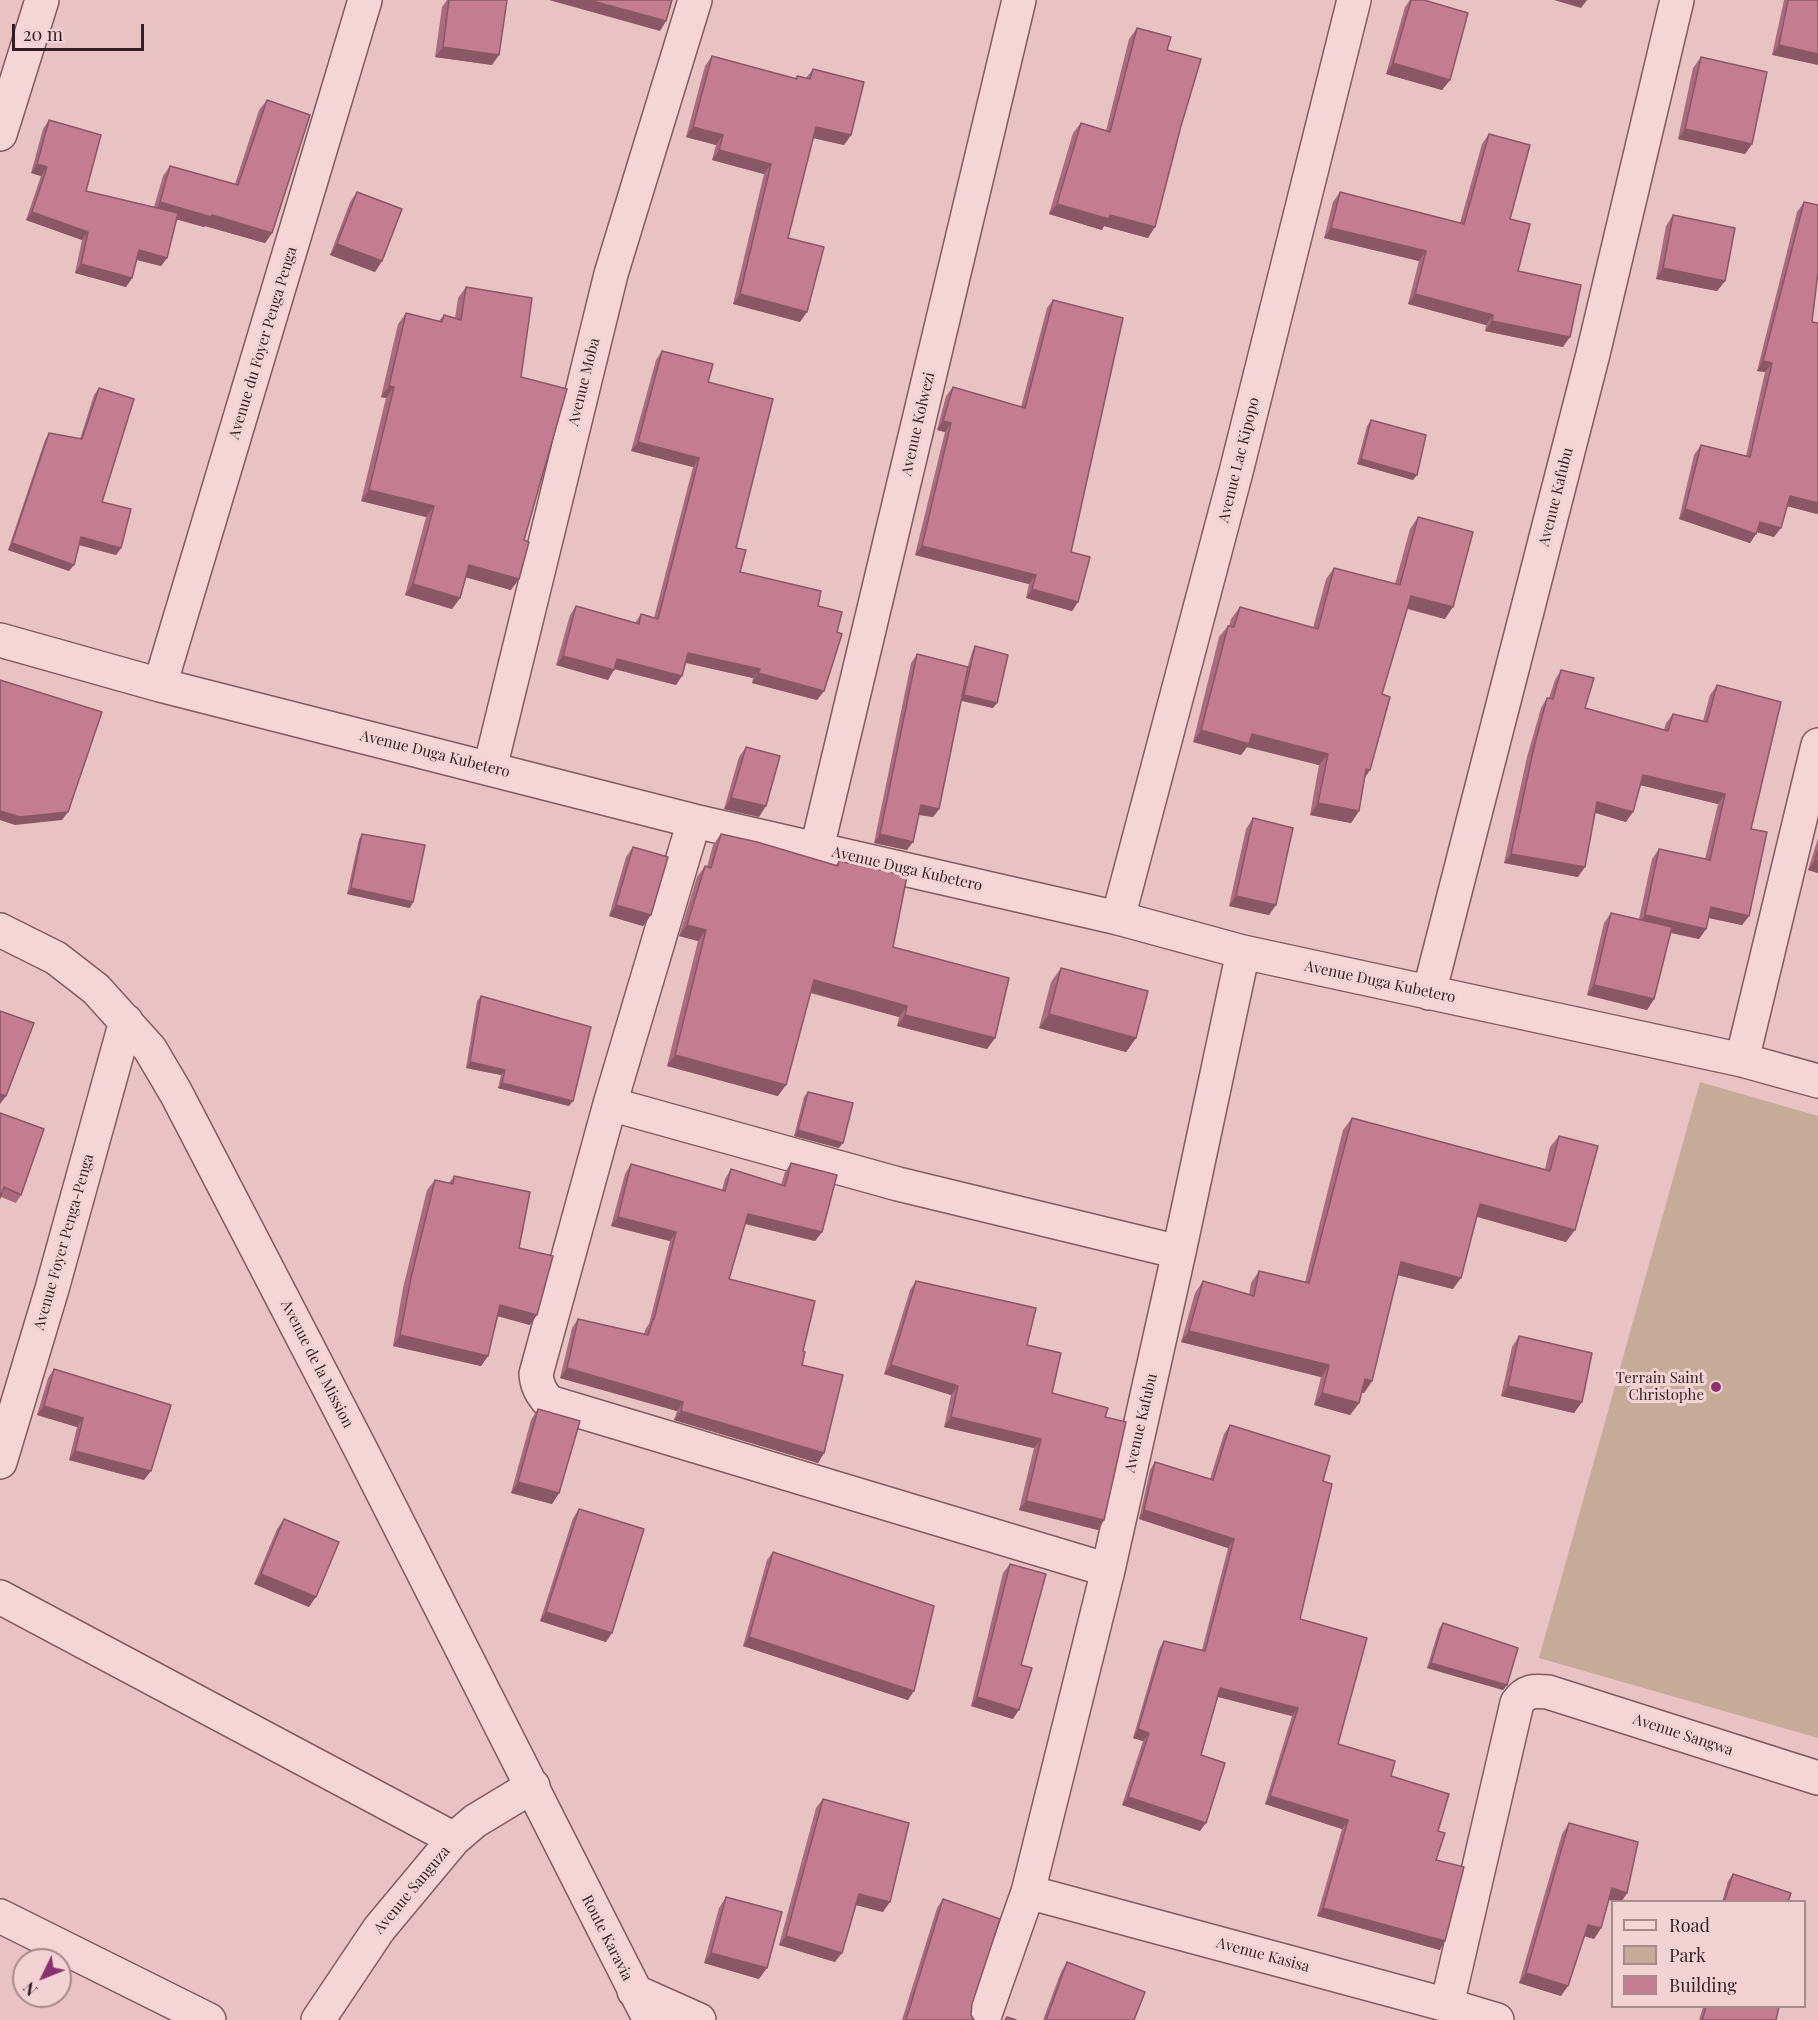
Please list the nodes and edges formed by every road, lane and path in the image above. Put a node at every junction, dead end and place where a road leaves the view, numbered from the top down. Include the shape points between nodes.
1 (42, 0) edge
2 (365, 0) edge
3 (695, 0) edge
4 (1019, 0) edge
5 (1353, 0) edge
6 (1677, 0) edge
7 (0, 134) edge
8 (0, 640) edge
9 (160, 685) junction
10 (1818, 745) edge
11 (490, 768) junction
12 (694, 821) junction
13 (818, 848) junction
14 (1118, 918) junction
15 (0, 930) edge
16 (1243, 952) junction
17 (1429, 993) junction
18 (126, 1021) junction
19 (1742, 1060) junction
20 (1818, 1081) edge
21 (610, 1104) junction
22 (1179, 1252) junction
23 (0, 1462) edge
24 (1108, 1570) junction
25 (0, 1597) edge
26 (1818, 1778) edge
27 (532, 1786) junction
28 (454, 1839) junction
29 (566, 1856) joint
30 (1028, 1892) junction
31 (0, 1916) edge
32 (634, 1991) junction
33 (1447, 2005) junction
34 (209, 2020) edge
35 (318, 2020) edge
36 (650, 2020) edge
37 (699, 2020) edge
38 (983, 2020) edge
39 (1497, 2020) edge

1 - 7 street
2 - 9 street, Avenue du Foyer Penga Penga
3 - 11 street, Avenue Moba via 611,274
4 - 13 street, Avenue Kolwezi
5 - 14 street, Avenue Lac Kipopo via 1236,472
6 - 17 street, Avenue Kafubu via 1593,354
8 - 9 street, Avenue Duga Kubetero
9 - 11 street, Avenue Duga Kubetero
10 - 19 street
11 - 12 street, Avenue Duga Kubetero
12 - 13 street, Avenue Duga Kubetero
12 - 21 street
13 - 14 street, Avenue Duga Kubetero
14 - 16 street, Avenue Duga Kubetero
15 - 18 street, Avenue de la Mission via 56,958 96,989
16 - 17 street, Avenue Duga Kubetero
16 - 22 street, Avenue Kafubu
17 - 19 street, Avenue Duga Kubetero
18 - 23 street, Avenue Foyer Penga-Penga
18 - 27 street, Avenue de la Mission via 150,1049 176,1093
19 - 20 street, Avenue Duga Kubetero
21 - 22 street via 898,1184
21 - 24 street via 536,1374 541,1393 549,1402
22 - 24 street, Avenue Kafubu
24 - 30 street, Avenue Kafubu
25 - 28 street
26 - 33 street, Avenue Sangwa via 1532,1690 1517,1703
27 - 28 street, Avenue Sanguza via 475,1821
27 - 29 street, Avenue de la Mission
28 - 35 street, Avenue Sanguza via 379,1929
29 - 32 street, Route Karavia
30 - 33 street, Avenue Kasisa
30 - 38 street, Avenue Kafubu
31 - 34 street
32 - 36 street, Route Karavia
32 - 37 street
33 - 39 street, Avenue Kasisa

